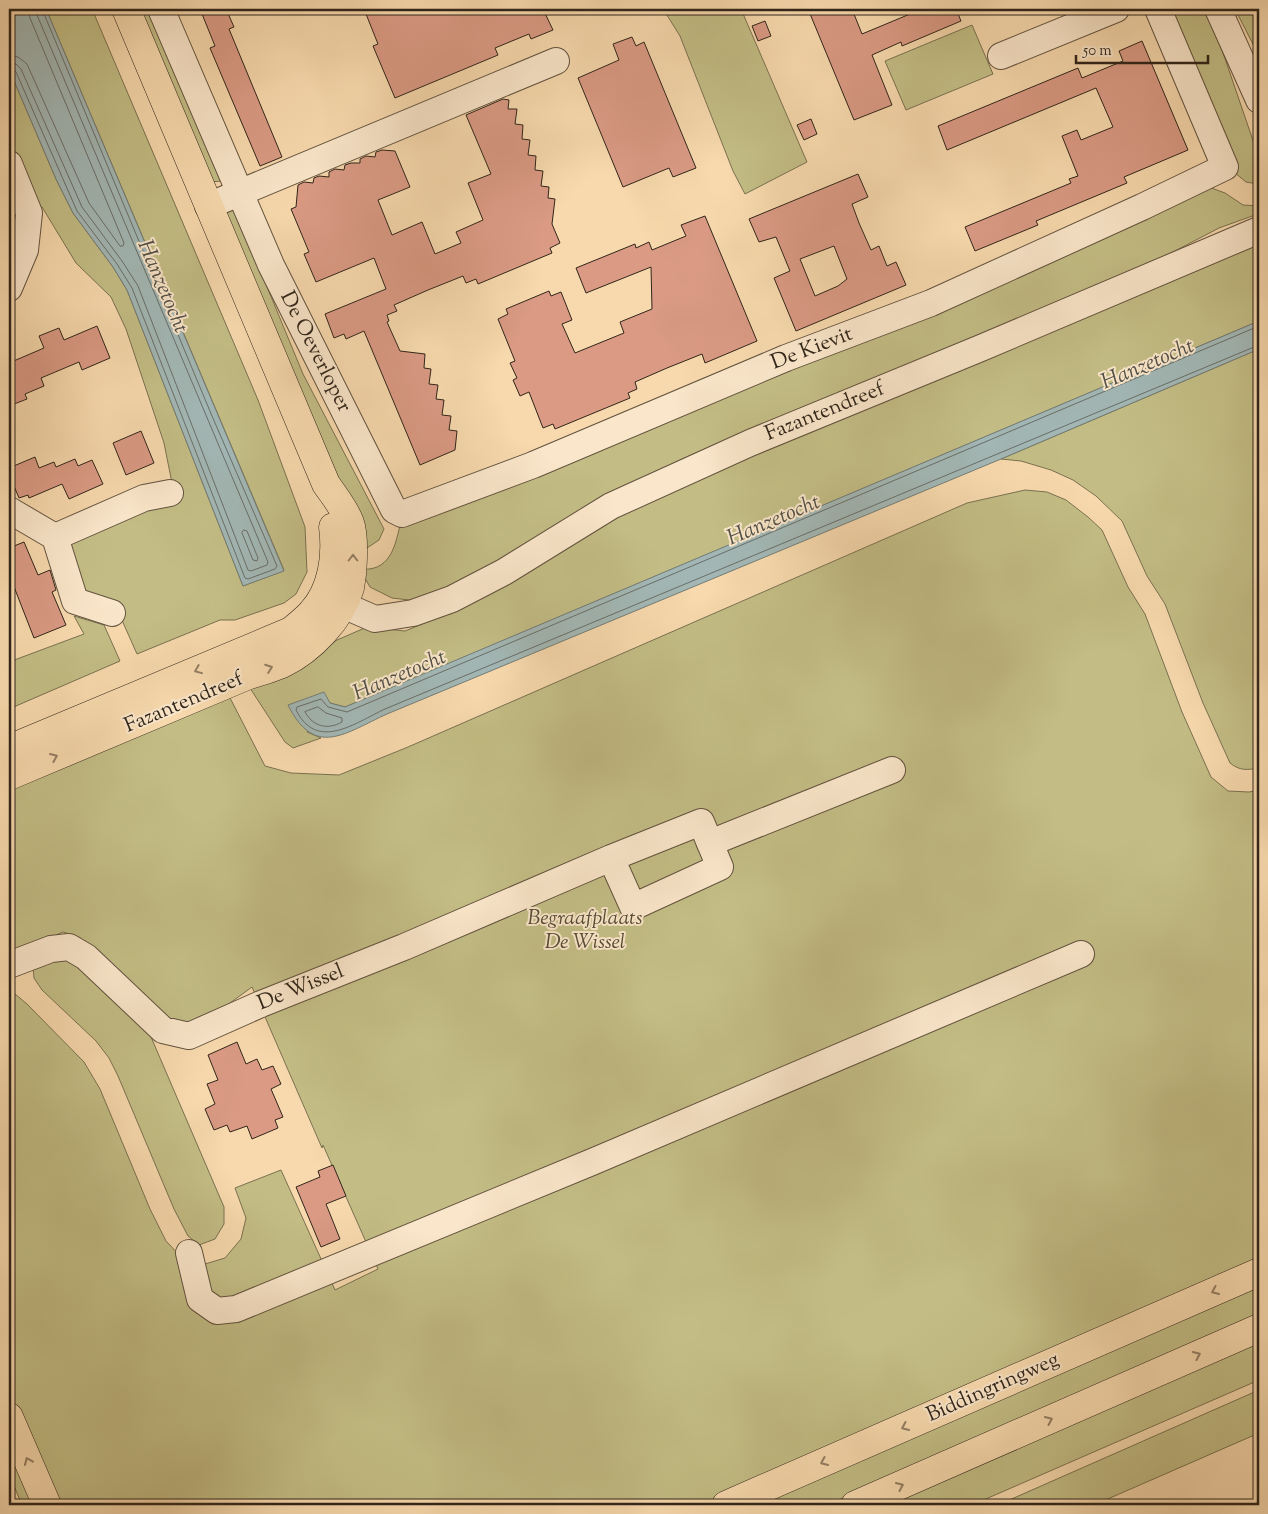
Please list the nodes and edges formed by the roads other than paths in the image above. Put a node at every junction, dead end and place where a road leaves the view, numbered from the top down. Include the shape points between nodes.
1 (126, 9) edge
2 (161, 9) edge
3 (1116, 9) edge
4 (1158, 9) edge
5 (1218, 9) edge
6 (1001, 56) dead end
7 (556, 61) dead end
8 (1259, 100) edge
9 (9, 164) edge
10 (240, 192) junction
11 (208, 206) junction
12 (1259, 230) edge
13 (9, 288) edge
14 (170, 493) dead end
15 (9, 510) edge
16 (394, 510) joint
17 (55, 537) junction
18 (339, 595) junction
19 (112, 613) dead end
20 (9, 749) edge
21 (892, 770) dead end
22 (9, 776) edge
23 (710, 843) junction
24 (611, 858) junction
25 (1081, 954) dead end
26 (9, 965) edge
27 (189, 1253) dead end
28 (1259, 1272) edge
29 (1259, 1328) edge
30 (9, 1417) edge
31 (47, 1505) edge
32 (726, 1505) edge
33 (855, 1505) edge

1 - 11 main road, De Oeverloper
2 - 10 street, De Oeverloper
3 - 6 street
4 - 16 street, De Kievit via 1225,167 1142,208 931,302 786,358 533,465 402,514
5 - 8 street
7 - 10 street
9 - 13 street via 29,212 25,250
10 - 11 street
10 - 16 street, De Oeverloper via 271,266
11 - 18 main road, De Oeverloper via 326,484
12 - 18 street, Fazantendreef via 750,443 611,506 504,572 452,599 413,613 375,618
14 - 17 street via 144,498
15 - 17 street
17 - 19 street via 75,601
18 -> 20 main road, Fazantendreef via 291,630
22 -> 18 main road, Fazantendreef via 283,663 310,645 333,620
21 - 23 street
23 - 24 street, De Wissel via 701,822
23 - 24 street, De Wissel via 720,867 633,907
24 - 26 street, De Wissel via 189,1036 163,1030 86,957 69,947 51,949
25 - 27 street via 583,1166 236,1309 218,1311 200,1299
28 -> 32 main road, Biddingringweg
33 -> 29 main road
31 -> 30 main road

